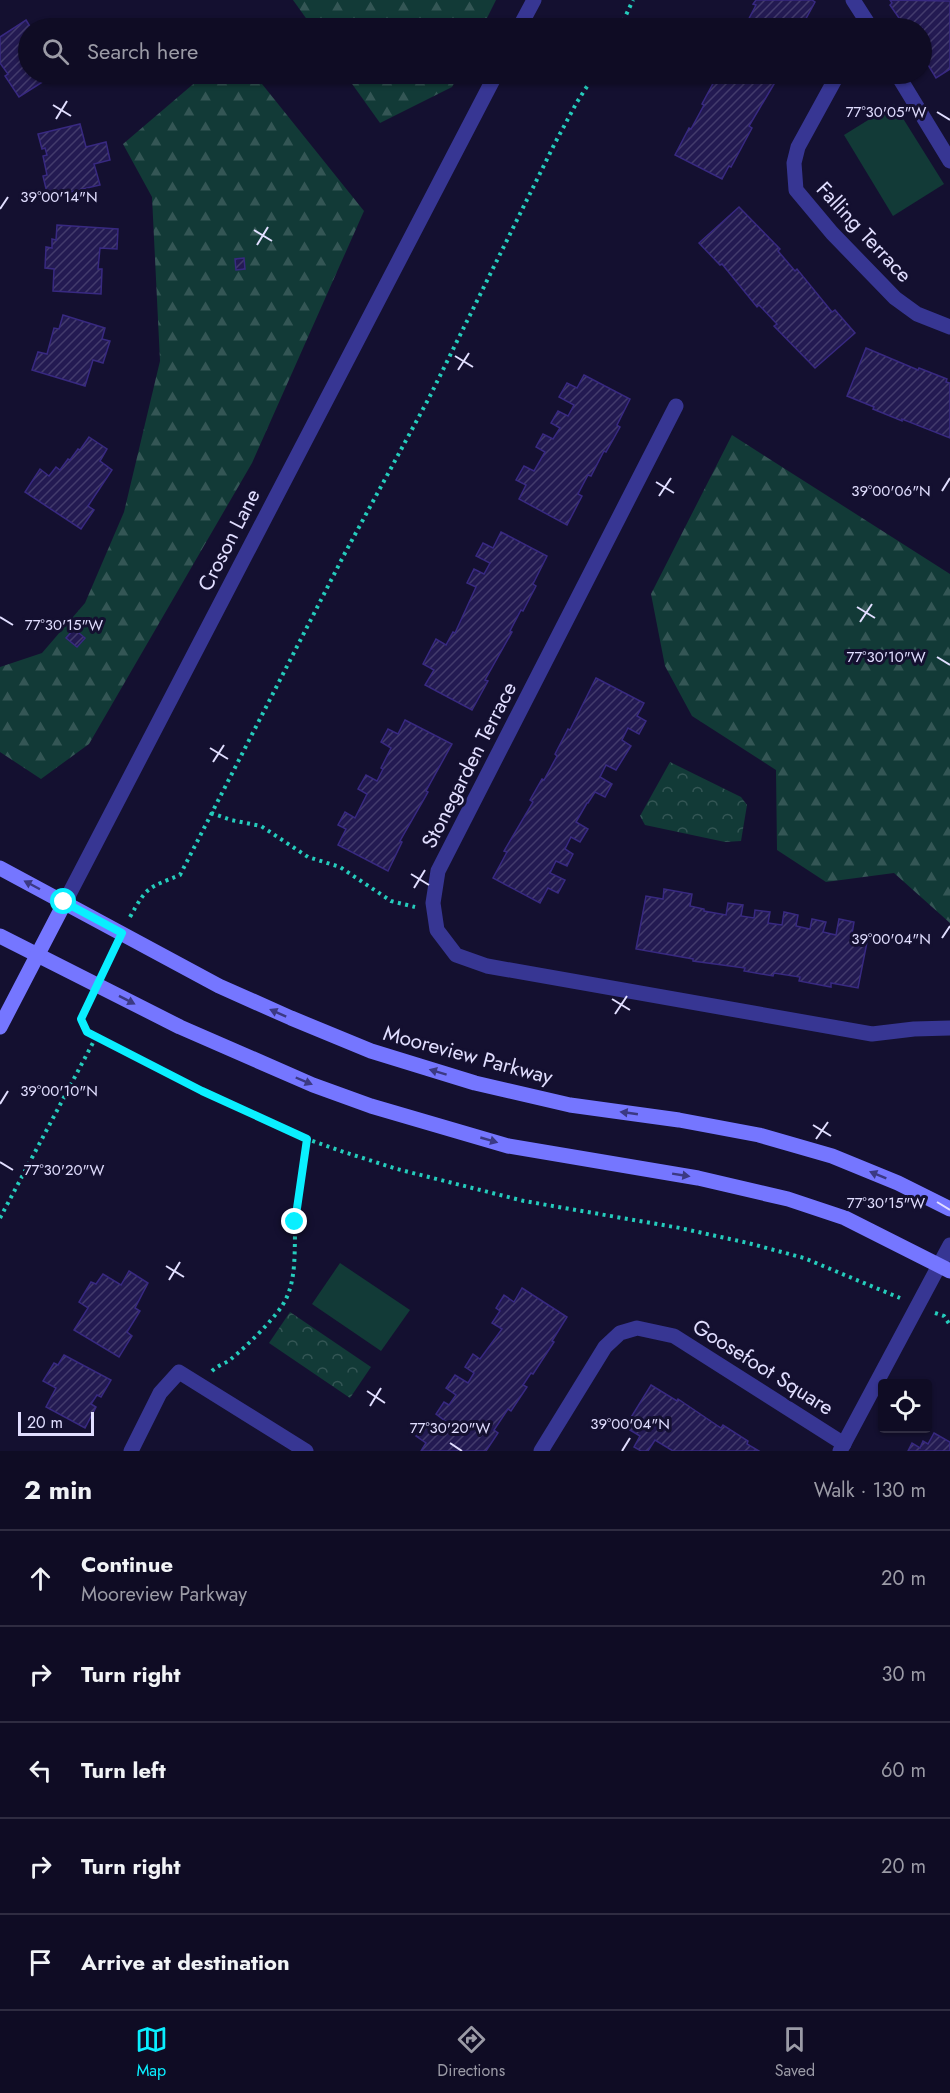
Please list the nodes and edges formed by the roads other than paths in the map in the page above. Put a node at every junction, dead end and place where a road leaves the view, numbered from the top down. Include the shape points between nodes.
1 (534, 0) edge
2 (854, 0) edge
3 (524, 18) edge
4 (863, 18) edge
5 (491, 84) edge
6 (833, 84) edge
7 (903, 84) edge
8 (950, 162) edge
9 (950, 327) edge
10 (676, 406) dead end
11 (0, 868) edge
12 (64, 902) junction
13 (0, 936) edge
14 (36, 955) junction
15 (0, 1027) edge
16 (950, 1028) edge
17 (950, 1209) edge
18 (950, 1245) edge
19 (945, 1268) edge
20 (842, 1447) edge
21 (131, 1451) edge
22 (306, 1451) edge
23 (542, 1451) edge

1 - 3 street
2 - 4 street
5 - 12 street, Croson Lane
6 - 9 street, Falling Terrace via 798,147 794,163 796,190 896,298 917,314
7 - 8 street
10 - 16 street, Stonegarden Terrace via 438,871 433,903 437,930 456,955 487,966 872,1034
12 -> 11 main road, Mooreview Parkway
12 - 14 main road, Croson Lane
17 -> 12 main road, Mooreview Parkway via 832,1156 759,1135 570,1105 476,1083 371,1051 219,986
13 - 14 main road
14 - 15 main road, Croson Lane
14 -> 19 main road via 180,1027 371,1106 508,1146 698,1178 788,1199 845,1218
18 - 19 street
19 - 20 street via 916,1305
20 - 23 street, Goosefoot Square via 674,1336 637,1328 620,1333 605,1347
21 - 22 street via 160,1393 179,1372

